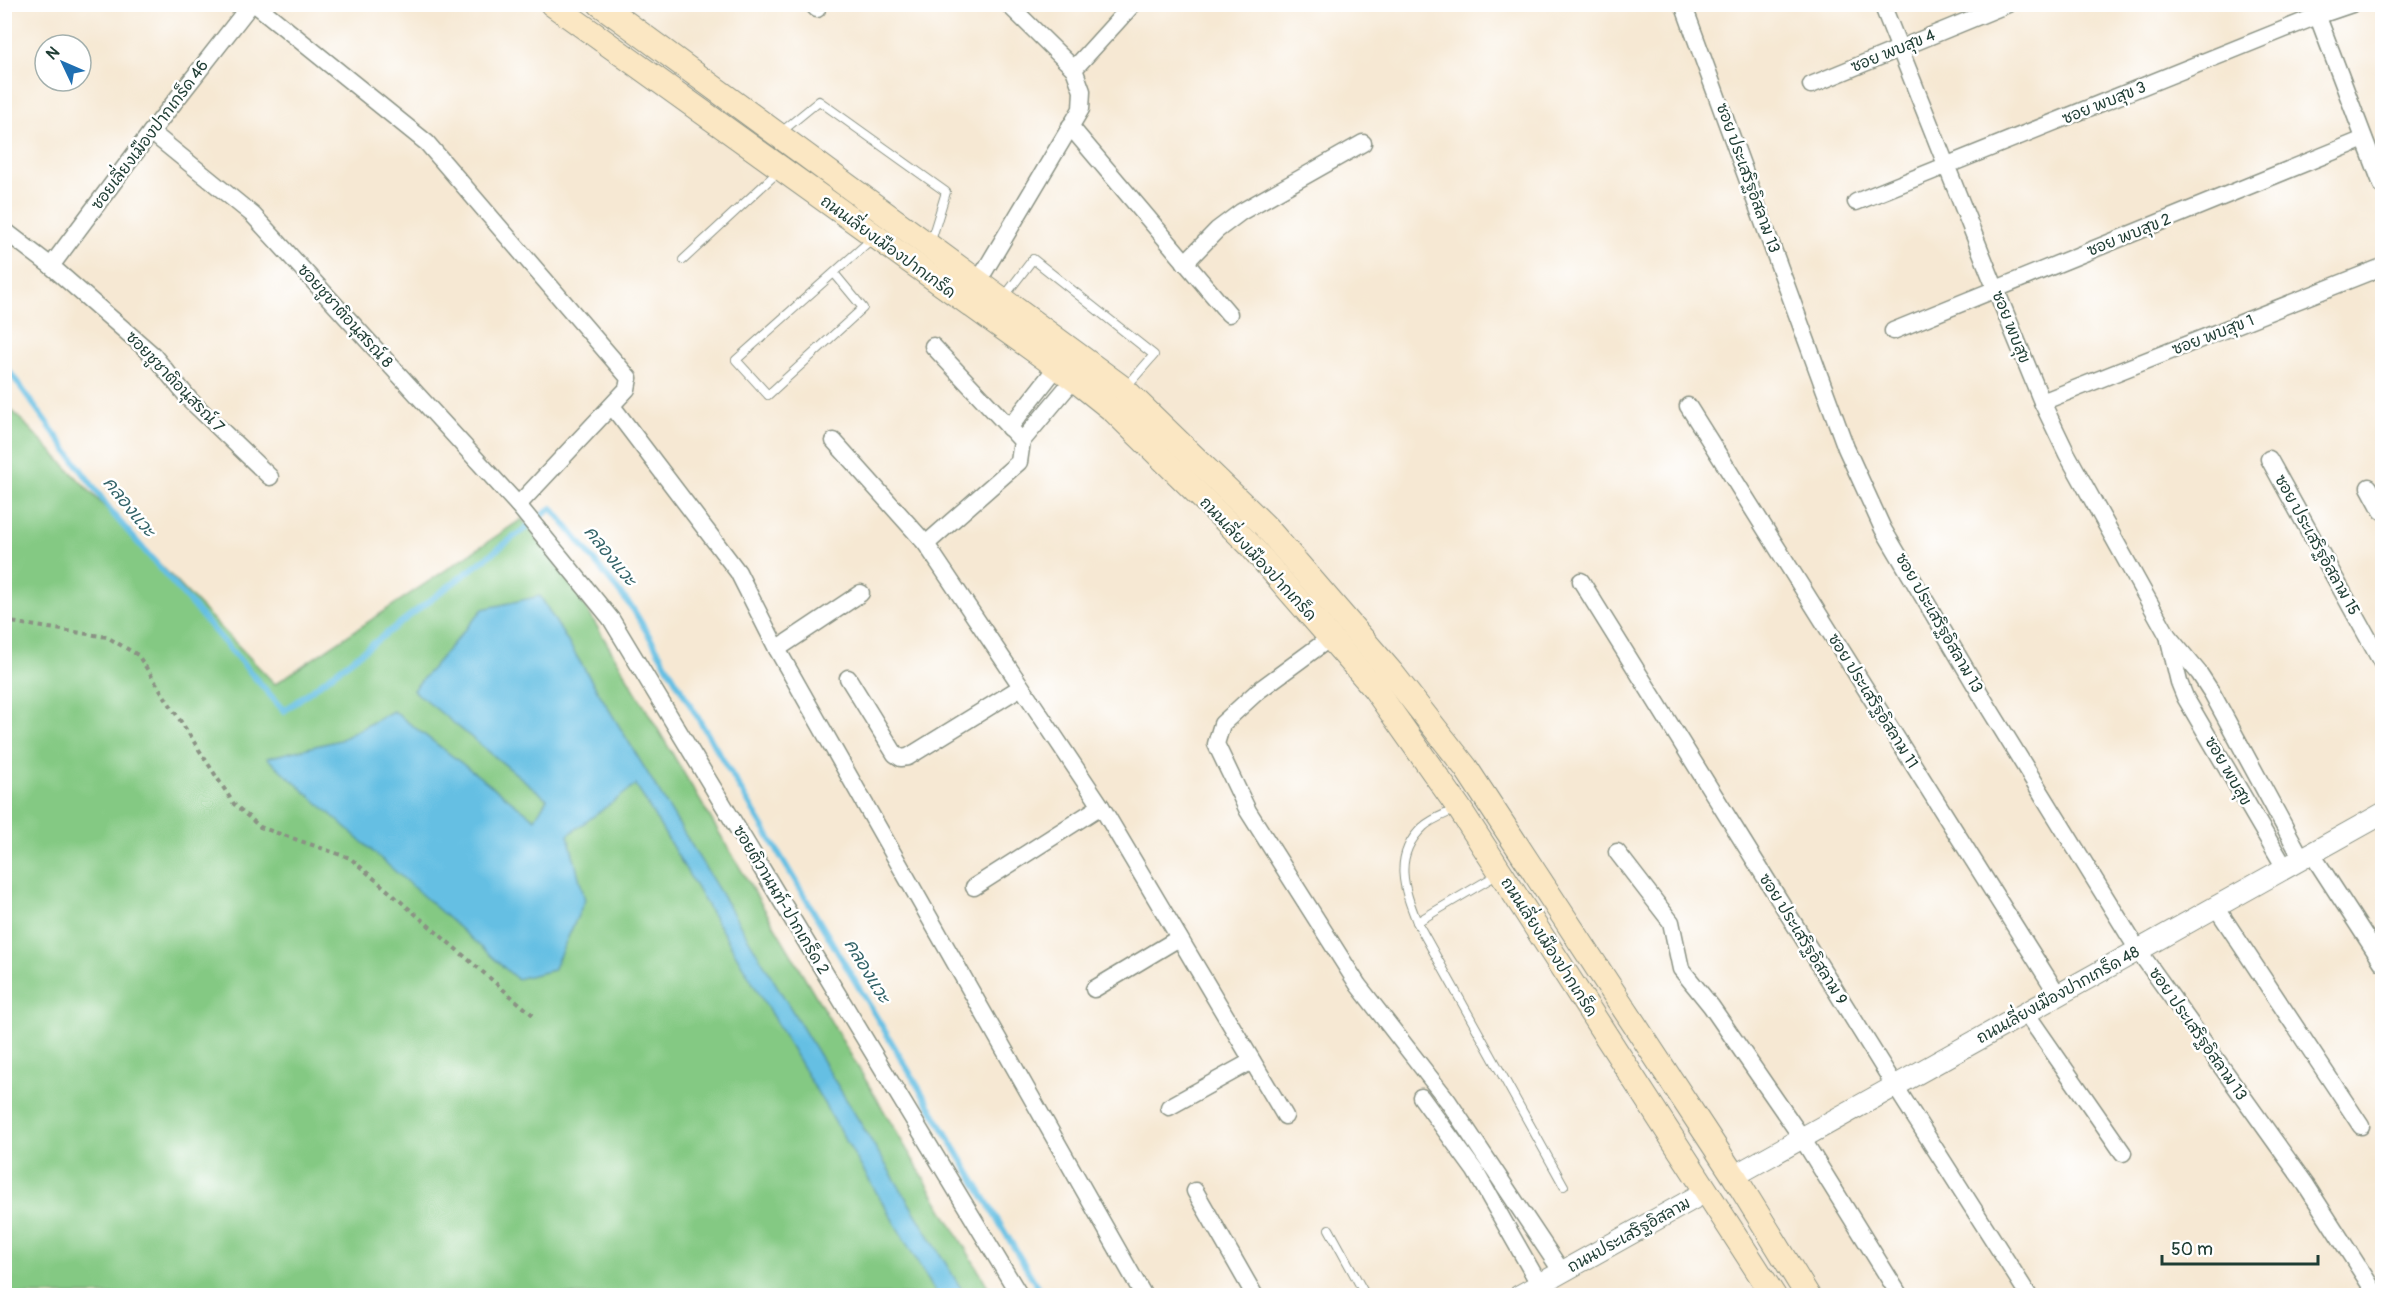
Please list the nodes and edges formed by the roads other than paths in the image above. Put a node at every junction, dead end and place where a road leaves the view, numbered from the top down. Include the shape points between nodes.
1 (253, 4) edge
2 (552, 4) edge
3 (600, 4) edge
4 (1008, 4) edge
5 (1133, 4) edge
6 (1683, 4) edge
7 (1882, 4) edge
8 (2008, 4) edge
9 (2352, 4) edge
10 (2315, 10) edge
11 (1900, 48) junction
12 (1074, 69) junction
13 (1811, 85) dead end
14 (1070, 126) junction
15 (151, 132) junction
16 (778, 135) junction
17 (2364, 139) junction
18 (1363, 143) dead end
19 (1947, 167) junction
20 (780, 169) junction
21 (2382, 185) edge
22 (1856, 202) dead end
23 (4, 230) edge
24 (874, 237) junction
25 (930, 247) junction
26 (683, 260) dead end
27 (1185, 263) junction
28 (51, 266) junction
29 (2382, 267) edge
30 (834, 273) junction
31 (978, 282) junction
32 (1996, 290) junction
33 (1002, 299) junction
34 (1228, 314) dead end
35 (1893, 330) dead end
36 (933, 346) dead end
37 (1065, 374) junction
38 (1124, 389) junction
39 (2042, 402) junction
40 (612, 406) junction
41 (1688, 406) dead end
42 (1009, 428) junction
43 (834, 441) dead end
44 (1022, 441) junction
45 (2270, 459) dead end
46 (270, 477) dead end
47 (2369, 487) dead end
48 (522, 510) junction
49 (2382, 511) edge
50 (926, 544) junction
51 (1581, 581) dead end
52 (861, 593) dead end
53 (2168, 636) junction
54 (1330, 638) junction
55 (777, 649) junction
56 (2382, 663) edge
57 (848, 678) dead end
58 (1021, 687) junction
59 (1101, 806) junction
60 (1459, 808) junction
61 (2382, 814) edge
62 (1617, 852) dead end
63 (2299, 860) junction
64 (1501, 873) junction
65 (974, 887) dead end
66 (2216, 907) junction
67 (1417, 922) junction
68 (1179, 938) junction
69 (2138, 950) junction
70 (2382, 962) edge
71 (1094, 989) dead end
72 (2058, 995) junction
73 (2026, 1013) junction
74 (1252, 1061) junction
75 (1895, 1086) junction
76 (1420, 1096) dead end
77 (1169, 1107) dead end
78 (1285, 1116) dead end
79 (2361, 1126) dead end
80 (1802, 1138) junction
81 (2123, 1153) dead end
82 (1734, 1176) junction
83 (1564, 1186) dead end
84 (1195, 1191) dead end
85 (1707, 1191) junction
86 (1329, 1229) dead end
87 (1562, 1272) junction
88 (1542, 1290) edge
89 (1020, 1296) edge
90 (1144, 1296) edge
91 (1255, 1296) edge
92 (1366, 1296) edge
93 (1519, 1296) edge
94 (1774, 1296) edge
95 (1808, 1296) edge
96 (1900, 1296) edge
97 (2029, 1296) edge
98 (2375, 1296) edge

1 - 15 street, ซอยเลี่ยงเมืองปากเกร็ด 46
1 - 40 street via 427,143 630,378 627,389
2 - 20 main road, ถนนเลี่ยงเมืองปากเกร็ด
3 - 16 main road, ถนนเลี่ยงเมืองปากเกร็ด
4 - 12 street
5 - 12 street
6 - 69 street, ซอย ประเสริฐอิสลาม 13 via 1846,448 1883,529
7 - 11 street, ซอย พบสุข
8 - 11 street, ซอย พบสุข 4
9 - 10 street, ซอย พบสุข 3
10 - 17 street
10 - 19 street, ซอย พบสุข 3
11 - 13 street, ซอย พบสุข 4
11 - 19 street, ซอย พบสุข
12 - 14 street via 1083,98
14 - 27 street
14 - 31 street
15 - 28 street, ซอยเลี่ยงเมืองปากเกร็ด 46
15 - 48 street, ซอยชูชาติอนุสรณ์ 8 via 253,215
16 - 25 main road, ถนนเลี่ยงเมืองปากเกร็ด
16 - 25 lane via 819,101 946,192
17 - 21 street
17 - 32 street, ซอย พบสุข 2
18 - 27 street via 1241,212
19 - 22 street, ซอย พบสุข 3
19 - 32 street, ซอย พบสุข
20 - 24 main road, ถนนเลี่ยงเมืองปากเกร็ด
20 - 26 lane
23 - 28 street, ซอยชูชาติอนุสรณ์ 7
24 - 30 lane
24 - 37 main road, ถนนเลี่ยงเมืองปากเกร็ด
25 - 31 main road, ถนนเลี่ยงเมืองปากเกร็ด
27 - 34 street
28 - 46 street, ซอยชูชาติอนุสรณ์ 7 via 153,356 189,400
29 - 39 street, ซอย พบสุข 1
30 - 30 lane via 736,360 768,395 863,308
31 - 33 main road, ถนนเลี่ยงเมืองปากเกร็ด
32 - 35 street, ซอย พบสุข 2
32 - 39 street, ซอย พบสุข
33 - 38 main road, ถนนเลี่ยงเมืองปากเกร็ด
33 - 38 lane via 1033,259 1154,355
36 - 42 street
37 - 42 street
37 - 44 street
37 - 54 main road, ถนนเลี่ยงเมืองปากเกร็ด via 1114,411 1250,544
38 - 82 main road, ถนนเลี่ยงเมืองปากเกร็ด via 1266,527 1391,672 1466,768
39 - 53 street, ซอย พบสุข
40 - 48 street
40 - 55 street via 738,572
41 - 72 street, ซอย ประเสริฐอิสลาม 11
42 - 44 street
43 - 50 street
44 - 50 street via 1019,462
45 - 56 street, ซอย ประเสริฐอิสลาม 15
47 - 49 street
48 - 89 street, ซอยติวานนท์-ปากเกร็ด 2 via 611,619
50 - 58 street
51 - 75 street, ซอย ประเสริฐอิสลาม 9
52 - 55 street
53 - 63 street, ซอย พบสุข via 2212,693
53 - 63 street, ซอย พบสุข via 2186,697
54 - 60 main road, ถนนเลี่ยงเมืองปากเกร็ด via 1375,689
54 - 87 street via 1229,717 1222,724 1216,744 1248,811 1358,985 1448,1101
55 - 90 street
57 - 58 street via 901,758
58 - 59 street
59 - 65 street
59 - 68 street
60 - 64 main road, ถนนเลี่ยงเมืองปากเกร็ด
60 - 67 lane via 1424,826 1408,848 1402,866 1406,893
61 - 63 street, ถนนเลี่ยงเมืองปากเกร็ด 48
62 - 80 street via 1671,922 1681,969
63 - 66 street, ถนนเลี่ยงเมืองปากเกร็ด 48
63 - 70 street
64 - 67 lane
64 - 85 main road, ถนนเลี่ยงเมืองปากเกร็ด
66 - 69 street, ถนนเลี่ยงเมืองปากเกร็ด 48
66 - 79 street
67 - 83 lane
68 - 71 street
68 - 74 street
69 - 72 street, ถนนเลี่ยงเมืองปากเกร็ด 48
69 - 98 street, ซอย ประเสริฐอิสลาม 13 via 2306,1185
72 - 73 street, ถนนเลี่ยงเมืองปากเกร็ด 48
73 - 75 street, ถนนเลี่ยงเมืองปากเกร็ด 48
73 - 81 street
74 - 77 street
74 - 78 street
75 - 80 street, ถนนเลี่ยงเมืองปากเกร็ด 48
75 - 97 street, ซอย ประเสริฐอิสลาม 9
76 - 88 street via 1475,1171
80 - 82 street, ถนนเลี่ยงเมืองปากเกร็ด 48
80 - 96 street
82 - 85 main road
82 - 95 main road, ถนนเลี่ยงเมืองปากเกร็ด
84 - 91 street
85 - 87 street, ถนนประเสริฐอิสลาม
85 - 94 main road, ถนนเลี่ยงเมืองปากเกร็ด
86 - 92 lane
87 - 88 street, ถนนประเสริฐอิสลาม
88 - 93 street, ถนนประเสริฐอิสลาม

